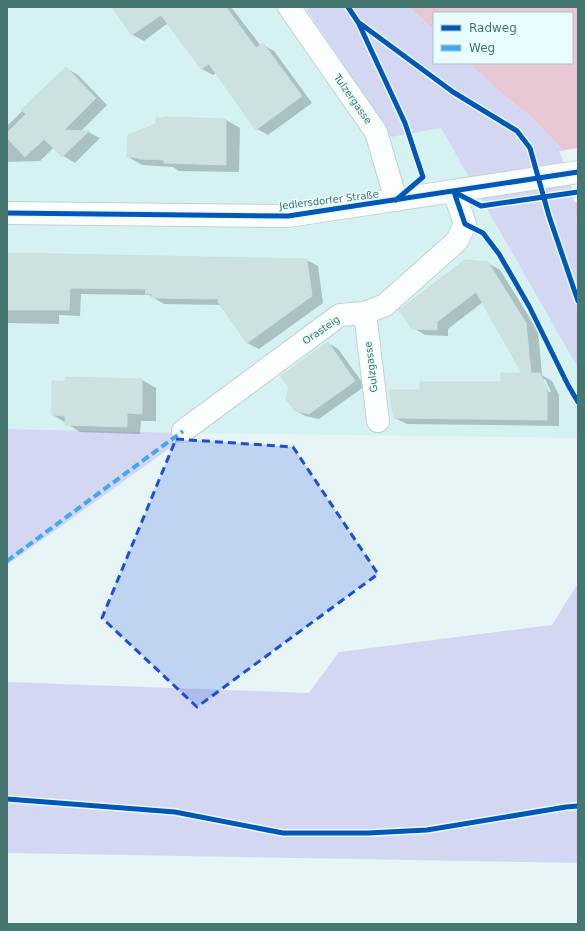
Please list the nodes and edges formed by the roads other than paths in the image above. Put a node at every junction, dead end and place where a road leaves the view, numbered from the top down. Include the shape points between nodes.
1 (289, 7) edge
2 (578, 172) edge
3 (454, 192) junction
4 (396, 200) junction
5 (7, 213) edge
6 (365, 313) junction
7 (378, 421) dead end
8 (183, 431) dead end

1 - 4 street, Tulzergasse via 376,132
2 - 3 street, Jedlersdorfer Straße
3 - 4 street, Jedlersdorfer Straße
3 - 6 street, Orasteig via 465,224 457,241 385,305
4 - 5 street, Jedlersdorfer Straße via 288,216
6 - 7 street, Gulzgasse
6 - 8 street, Orasteig via 340,315

